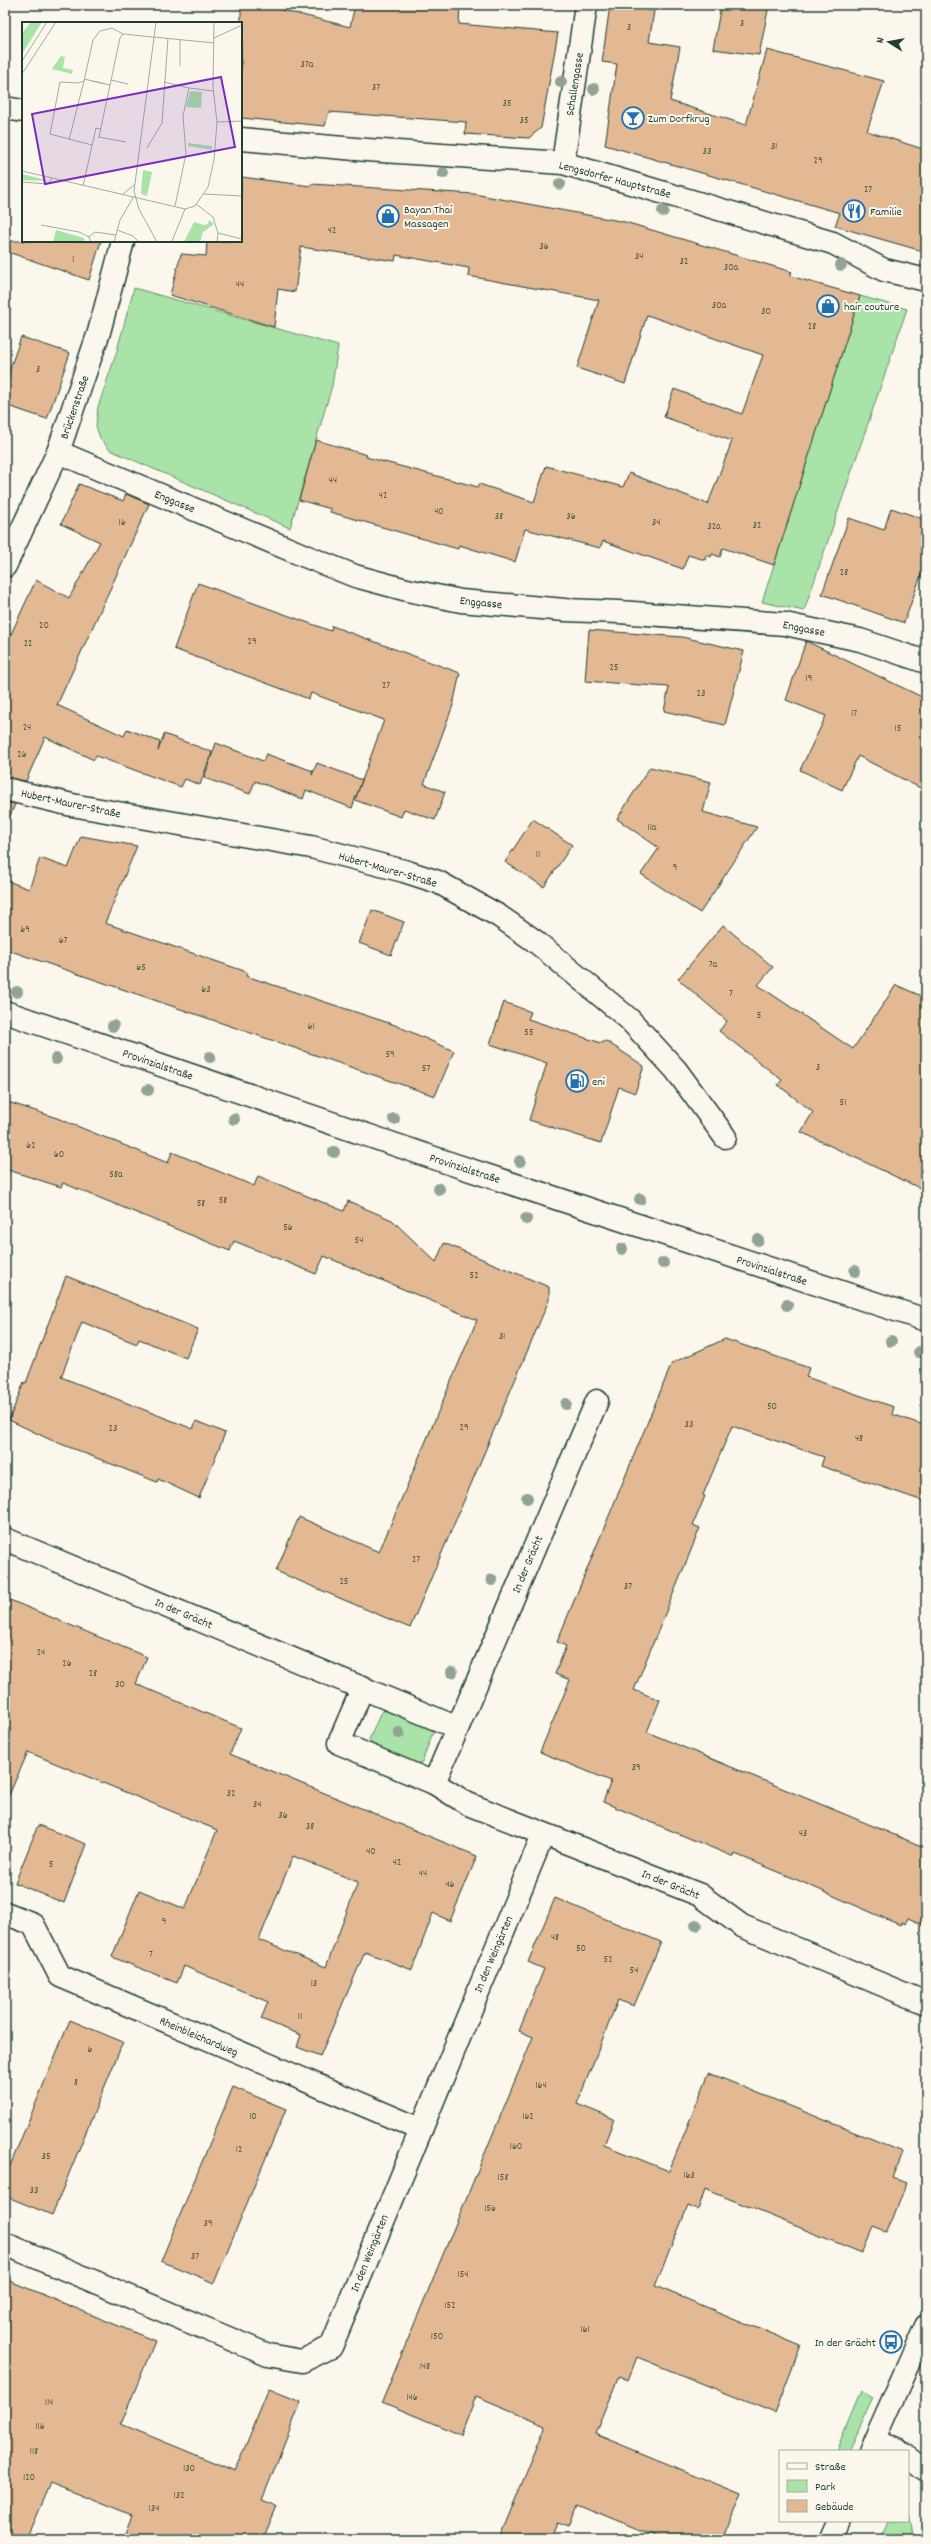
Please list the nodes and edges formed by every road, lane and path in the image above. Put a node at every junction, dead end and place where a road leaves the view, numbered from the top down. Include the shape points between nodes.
1 (586, 5) edge
2 (5, 108) edge
3 (22, 111) edge
4 (242, 139) edge
5 (562, 163) junction
6 (123, 242) edge
7 (926, 280) edge
8 (58, 452) junction
9 (5, 566) edge
10 (926, 662) edge
11 (5, 789) edge
12 (5, 1012) edge
13 (725, 1137) dead end
14 (926, 1320) edge
15 (597, 1401) dead end
16 (5, 1539) edge
17 (362, 1688) junction
18 (458, 1728) junction
19 (434, 1783) junction
20 (543, 1834) junction
21 (5, 1913) edge
22 (926, 2003) edge
23 (420, 2129) junction
24 (5, 2244) edge
25 (926, 2326) edge
26 (872, 2446) edge
27 (891, 2450) edge
28 (909, 2457) edge
29 (926, 2470) edge
30 (839, 2522) edge
31 (831, 2539) edge

1 - 5 street, Schallengasse
2 - 3 street
4 - 5 street, Lengsdorfer Hauptstraße
5 - 7 street, Lengsdorfer Hauptstraße via 833,244 884,270
6 - 8 street, Brückenstraße via 99,332
8 - 9 street, Brückenstraße
8 - 10 street, Enggasse via 319,562 355,576 407,590 461,601 785,624 860,640
11 - 13 street, Hubert-Maurer-Straße via 72,805 311,847 438,882 499,916 535,941 629,1019 676,1070
12 - 14 street, Provinzialstraße via 449,1163
15 - 18 street, In der Grächt
16 - 17 street, In der Grächt
17 - 18 street, In der Grächt
17 - 19 street, In der Grächt via 339,1743
18 - 19 street, In der Grächt
19 - 20 street, In der Grächt via 468,1804
20 - 22 street, In der Grächt via 700,1895 742,1926
20 - 23 street, In den Weingärten
21 - 23 street, Rheinbleichardweg via 33,1924 60,1976
23 - 24 street, In den Weingärten via 331,2348 302,2361 268,2354
25 - 26 street
26 - 27 street
28 - 29 street
30 - 31 street

